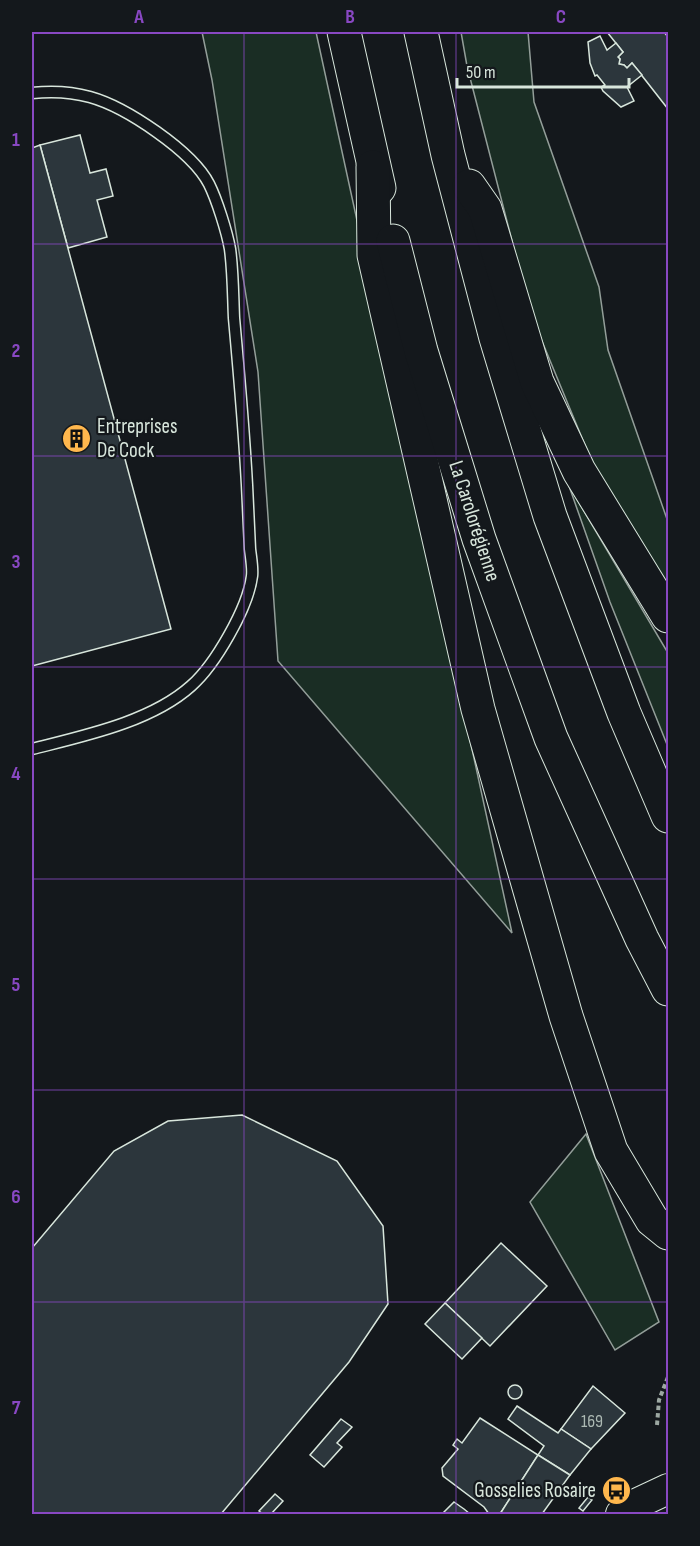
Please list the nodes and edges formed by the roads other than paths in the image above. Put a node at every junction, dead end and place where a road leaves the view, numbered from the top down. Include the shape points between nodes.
1 (344, 32) edge
2 (421, 32) edge
3 (32, 93) edge
4 (448, 155) junction
5 (373, 167) junction
6 (669, 616) edge
7 (32, 749) edge
8 (669, 816) edge
9 (669, 989) edge
10 (669, 1233) edge
11 (669, 1489) edge
12 (621, 1515) edge

1 - 5 highway, La Carolorégienne
2 - 4 highway
3 - 7 lane via 90,97 119,109 185,153 209,183 230,250 252,576 230,634 191,686 133,720
4 - 6 highway via 485,209 537,382 579,471
4 - 8 highway via 496,338 550,516 624,713
5 - 9 highway, La Carolorégienne via 421,351 479,539 551,738 642,939
5 - 10 highway via 374,255 482,720 566,1016 611,1151 652,1220
11 - 12 main road

